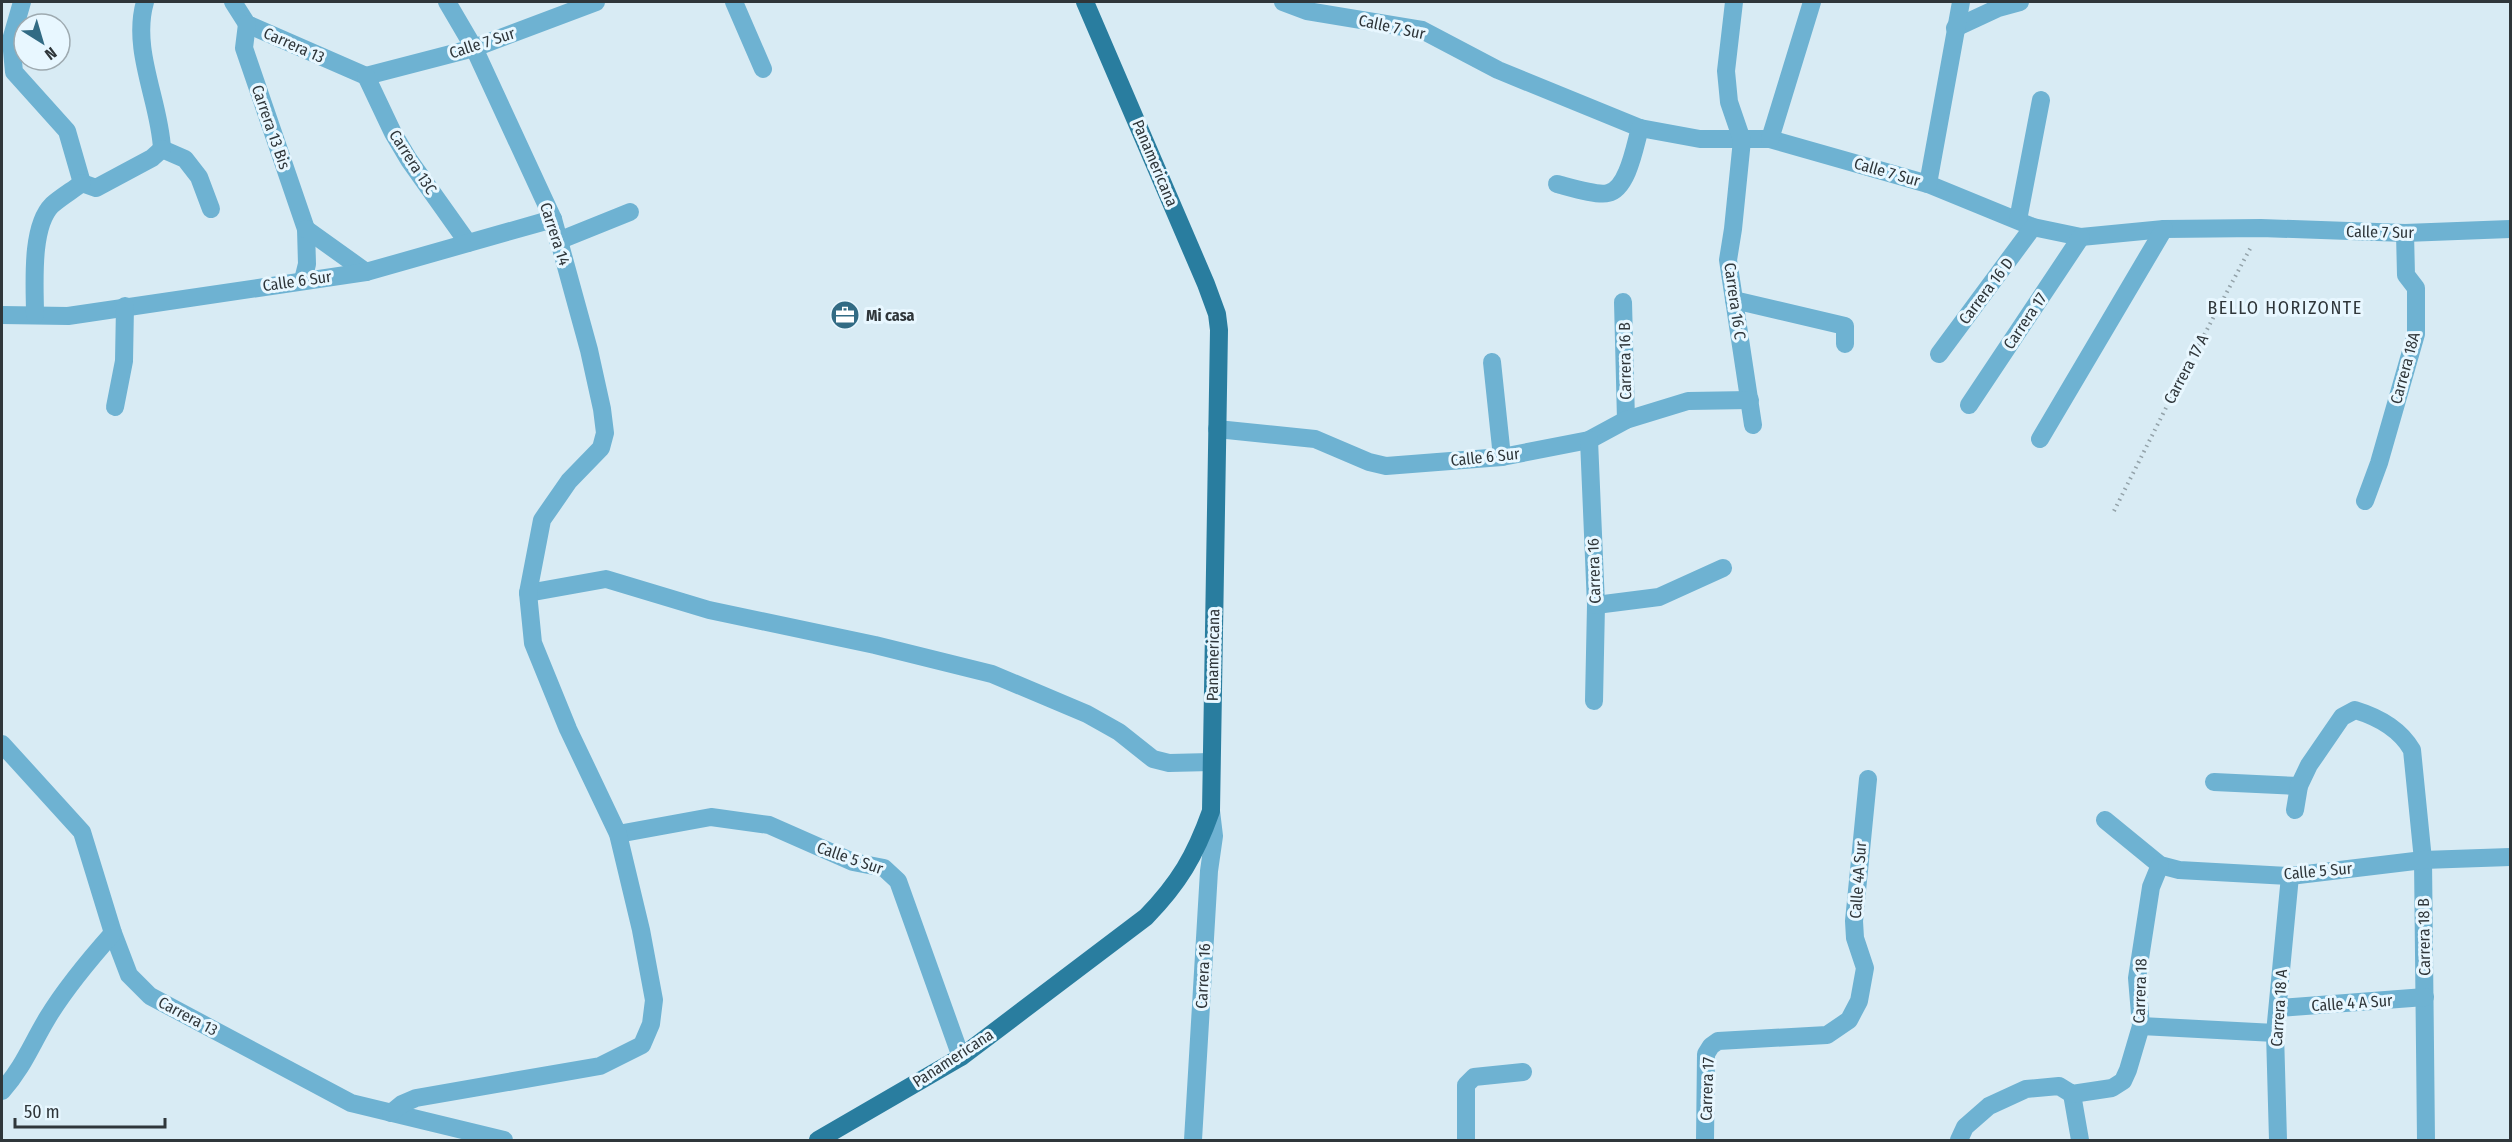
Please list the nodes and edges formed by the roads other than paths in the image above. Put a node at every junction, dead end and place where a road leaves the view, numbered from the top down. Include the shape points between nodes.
1 (22, 2) edge
2 (146, 2) edge
3 (233, 2) edge
4 (447, 2) edge
5 (596, 2) edge
6 (734, 2) edge
7 (1084, 2) edge
8 (1283, 2) edge
9 (1734, 2) edge
10 (1812, 2) edge
11 (1961, 2) edge
12 (2020, 2) edge
13 (247, 24) junction
14 (1955, 28) junction
15 (474, 48) junction
16 (763, 69) dead end
17 (366, 76) junction
18 (2041, 100) dead end
19 (1640, 128) junction
20 (1770, 139) junction
21 (1742, 140) junction
22 (162, 149) junction
23 (82, 183) junction
24 (1557, 184) dead end
25 (1928, 184) junction
26 (212, 209) dead end
27 (630, 212) dead end
28 (553, 219) junction
29 (2025, 224) junction
30 (306, 229) junction
31 (2164, 229) junction
32 (2511, 229) edge
33 (2405, 233) junction
34 (2081, 237) junction
35 (558, 241) junction
36 (468, 243) junction
37 (366, 272) junction
38 (303, 280) junction
39 (1734, 300) junction
40 (1623, 302) dead end
41 (125, 306) junction
42 (2, 315) edge
43 (35, 315) junction
44 (1845, 335) dead end
45 (1939, 354) dead end
46 (1492, 362) dead end
47 (1750, 400) junction
48 (1969, 405) dead end
49 (115, 407) dead end
50 (1626, 420) junction
51 (1753, 425) dead end
52 (1217, 429) junction
53 (2040, 439) dead end
54 (1589, 440) junction
55 (1502, 457) junction
56 (2365, 501) dead end
57 (1723, 568) dead end
58 (528, 593) junction
59 (1596, 605) junction
60 (1594, 701) dead end
61 (2, 744) edge
62 (1211, 762) junction
63 (1868, 779) dead end
64 (2214, 782) dead end
65 (2299, 786) junction
66 (2295, 810) dead end
67 (1211, 812) junction
68 (2105, 820) dead end
69 (618, 834) junction
70 (2511, 857) edge
71 (2424, 860) junction
72 (2160, 865) junction
73 (2290, 876) junction
74 (113, 933) junction
75 (2425, 997) junction
76 (2279, 1008) junction
77 (2140, 1026) junction
78 (2275, 1033) junction
79 (1718, 1041) joint
80 (961, 1057) junction
81 (1523, 1072) dead end
82 (2, 1091) edge
83 (2072, 1094) junction
84 (391, 1113) junction
85 (504, 1140) edge
86 (818, 1140) edge
87 (1193, 1140) edge
88 (1466, 1140) edge
89 (1705, 1140) edge
90 (1959, 1140) edge
91 (2080, 1140) edge
92 (2278, 1140) edge
93 (2422, 1140) edge

1 - 23 street via 10,40 14,72 67,131
2 - 22 street via 142,12 144,68
3 - 13 street, Carrera 13
4 - 15 street, Carrera 14
5 - 15 street, Calle 7 Sur
6 - 16 street
7 - 52 main road, Panamericana via 1217,314
8 - 19 street, Calle 7 Sur via 1307,10 1422,30 1498,70
9 - 21 street via 1726,71 1729,102
10 - 20 street
11 - 14 street
12 - 14 street
13 - 17 street, Carrera 13
13 - 30 street, Carrera 13 Bis via 244,48
14 - 25 street
15 - 17 street, Calle 7 Sur
15 - 28 street, Carrera 14
17 - 36 street, Carrera 13C via 404,151
18 - 29 street
19 - 21 street, Calle 7 Sur via 1701,139
19 - 24 street via 1623,182 1617,189 1607,194
20 - 21 street, Calle 7 Sur
20 - 25 street, Calle 7 Sur
21 - 39 street, Carrera 16 C via 1728,260
22 - 23 street via 96,188
22 - 26 street via 184,159 199,177
23 - 43 street via 51,207 42,224 34,267
25 - 29 street, Calle 7 Sur
27 - 35 street
28 - 35 street, Carrera 14
28 - 36 street, Calle 6 Sur
29 - 34 street, Calle 7 Sur
29 - 45 street, Carrera 16 D
30 - 37 street
30 - 38 street, Carrera 13 Bis via 308,264
31 - 33 street, Calle 7 Sur
31 - 34 street, Calle 7 Sur
31 - 53 street
32 - 33 street, Calle 7 Sur
33 - 56 street, Carrera 18A via 2406,275 2416,288 2416,334
34 - 48 street, Carrera 17
35 - 58 street, Carrera 14 via 589,350 605,433 601,447 568,481 542,520
36 - 37 street, Calle 6 Sur
37 - 38 street, Calle 6 Sur
38 - 41 street, Calle 6 Sur
39 - 44 street
39 - 47 street, Carrera 16 C
40 - 50 street, Carrera 16 B
41 - 43 street, Calle 6 Sur via 68,316
41 - 49 street via 124,361
42 - 43 street, Calle 6 Sur
46 - 55 street
47 - 50 street, Calle 6 Sur via 1688,401
47 - 51 street, Carrera 16 C
50 - 54 street, Calle 6 Sur
52 - 55 street, Calle 6 Sur via 1315,439 1386,466
52 - 62 main road, Panamericana
54 - 55 street, Calle 6 Sur
54 - 59 street, Carrera 16
57 - 59 street via 1659,597
58 - 62 street via 606,579 709,610 875,645 992,674 1087,714 1119,732 1153,759 1169,763
58 - 69 street via 533,643
59 - 60 street, Carrera 16
61 - 74 street, Carrera 13 via 82,831
62 - 67 main road, Panamericana
63 - 79 street, Calle 4A Sur via 1854,921 1865,968 1859,1001 1849,1020 1827,1035
64 - 65 street
65 - 66 street
65 - 71 street, Carrera 18 B via 2342,717 2355,710 2372,715 2404,736 2412,750
67 - 80 main road, Panamericana via 1199,847 1183,874 1146,917
67 - 87 street, Carrera 16 via 1214,836
68 - 72 street, Calle 5 Sur
69 - 80 street, Calle 5 Sur via 711,817 769,825 853,862 892,873
69 - 84 street via 654,1000 651,1024 642,1045 600,1066 416,1098
70 - 71 street, Calle 5 Sur
71 - 73 street, Calle 5 Sur
71 - 75 street, Carrera 18 B
72 - 73 street, Calle 5 Sur via 2179,870
72 - 77 street, Carrera 18 via 2151,888 2137,978
73 - 76 street, Carrera 18 A
74 - 82 street via 75,976 19,1071
74 - 84 street, Carrera 13 via 129,975 150,996 351,1103
75 - 76 street, Calle 4 A Sur
75 - 93 street, Carrera 18 B
76 - 78 street, Carrera 18 A
77 - 78 street
77 - 83 street, Carrera 18 via 2123,1081 2112,1088
78 - 92 street, Carrera 18 A
79 - 89 street, Carrera 17 via 1706,1054
80 - 86 main road, Panamericana
81 - 88 street via 1474,1077 1466,1085
83 - 90 street via 2059,1086 2026,1089 1989,1106 1965,1127
83 - 91 street
84 - 85 street, Carrera 13

